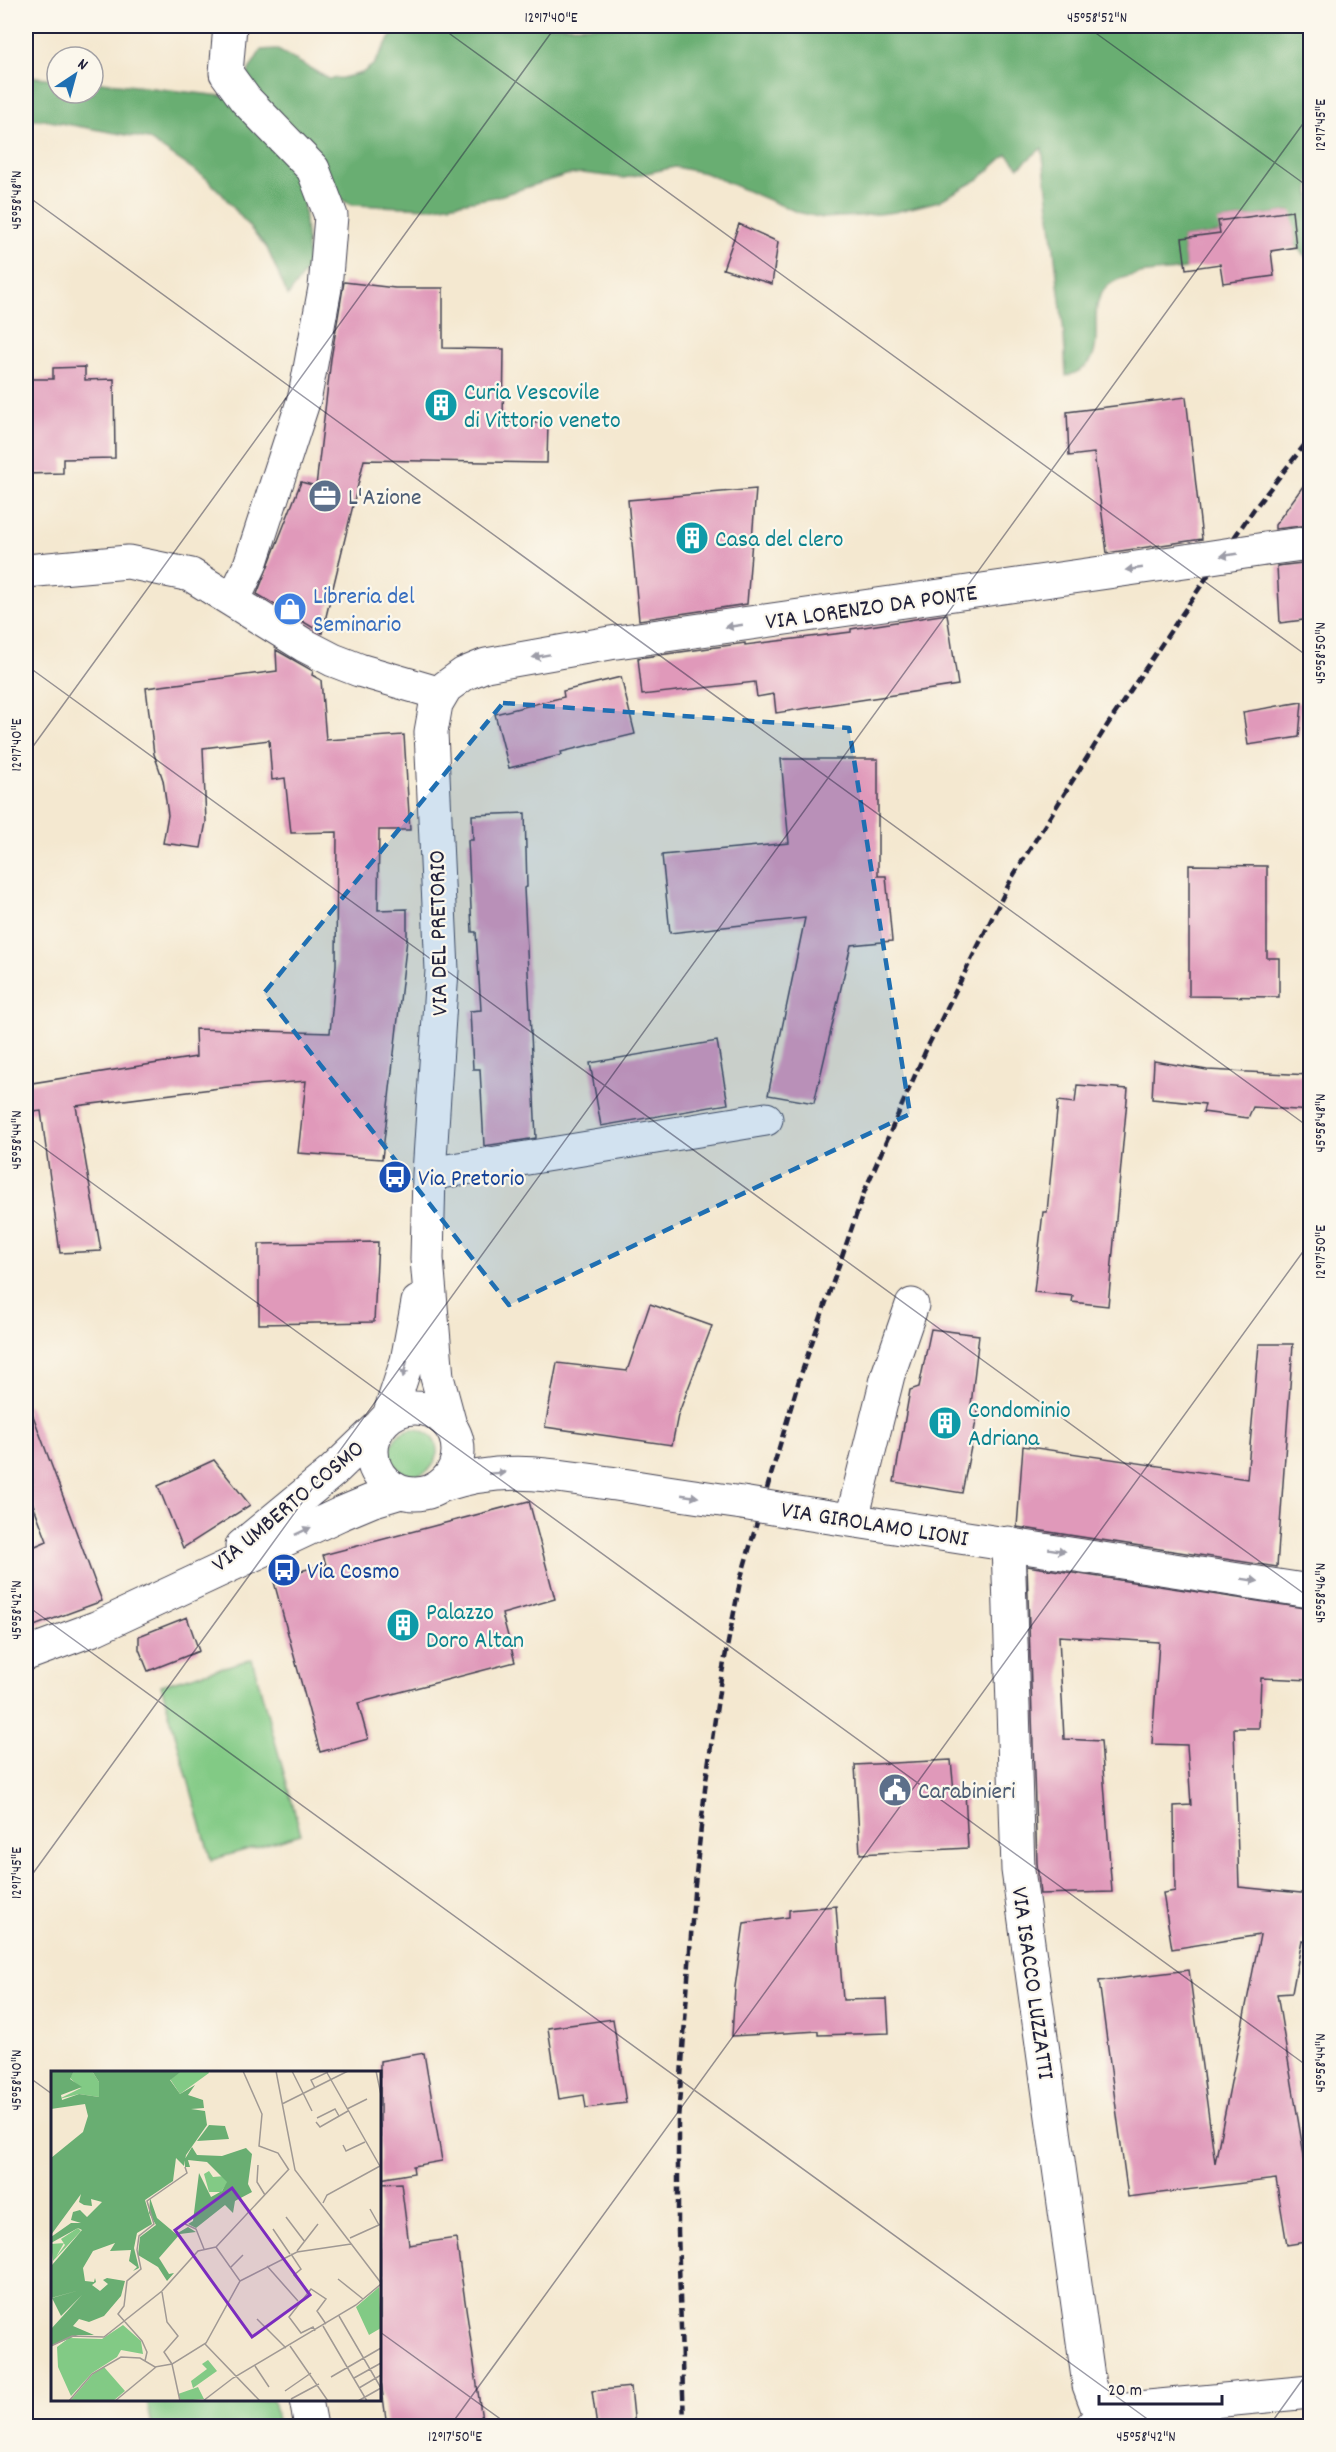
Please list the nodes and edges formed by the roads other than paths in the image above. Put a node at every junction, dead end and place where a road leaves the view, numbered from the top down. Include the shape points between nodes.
1 (230, 26) edge
2 (1311, 543) edge
3 (26, 571) edge
4 (233, 601) junction
5 (441, 694) junction
6 (766, 1119) dead end
7 (429, 1174) junction
8 (427, 1259) junction
9 (912, 1305) dead end
10 (384, 1421) junction
11 (450, 1425) junction
12 (440, 1486) junction
13 (401, 1492) junction
14 (852, 1520) junction
15 (1008, 1543) junction
16 (194, 1584) junction
17 (1311, 1591) edge
18 (26, 1654) edge
19 (1311, 2392) edge
20 (306, 2401) edge
21 (1096, 2422) edge
22 (311, 2427) edge

1 - 4 street via 226,73 245,99 313,169 331,216 325,288 305,396 254,555
2 -> 5 street, VIA LORENZO DA PONTE, bridge via 610,643 486,665 455,679
3 - 4 street via 128,562 190,575
4 - 5 street via 333,660
5 - 7 street, VIA DEL PRETORIO via 432,717 431,751 442,970
6 - 7 street
7 - 8 street, VIA DEL PRETORIO
8 -> 10 street, VIA DEL PRETORIO via 407,1361
8 - 11 street, VIA DEL PRETORIO via 436,1368
9 - 14 street via 888,1375
10 - 11 street via 414,1407 439,1416
10 - 13 street via 373,1437 373,1463 388,1485
10 - 16 street, VIA UMBERTO COSMO via 333,1471
11 - 12 street via 456,1437 456,1464
12 - 13 street via 415,1494
12 -> 14 street, VIA GIROLAMO LIONI, bridge via 480,1475 538,1473
16 -> 13 street, VIA UMBERTO COSMO via 340,1514
14 - 15 street, VIA GIROLAMO LIONI
15 -> 17 street, VIA GIROLAMO LIONI
15 - 21 street, VIA ISACCO LUZZATTI via 1018,1870
16 - 18 street, VIA UMBERTO COSMO
19 - 21 street via 1116,2410
20 - 22 street

